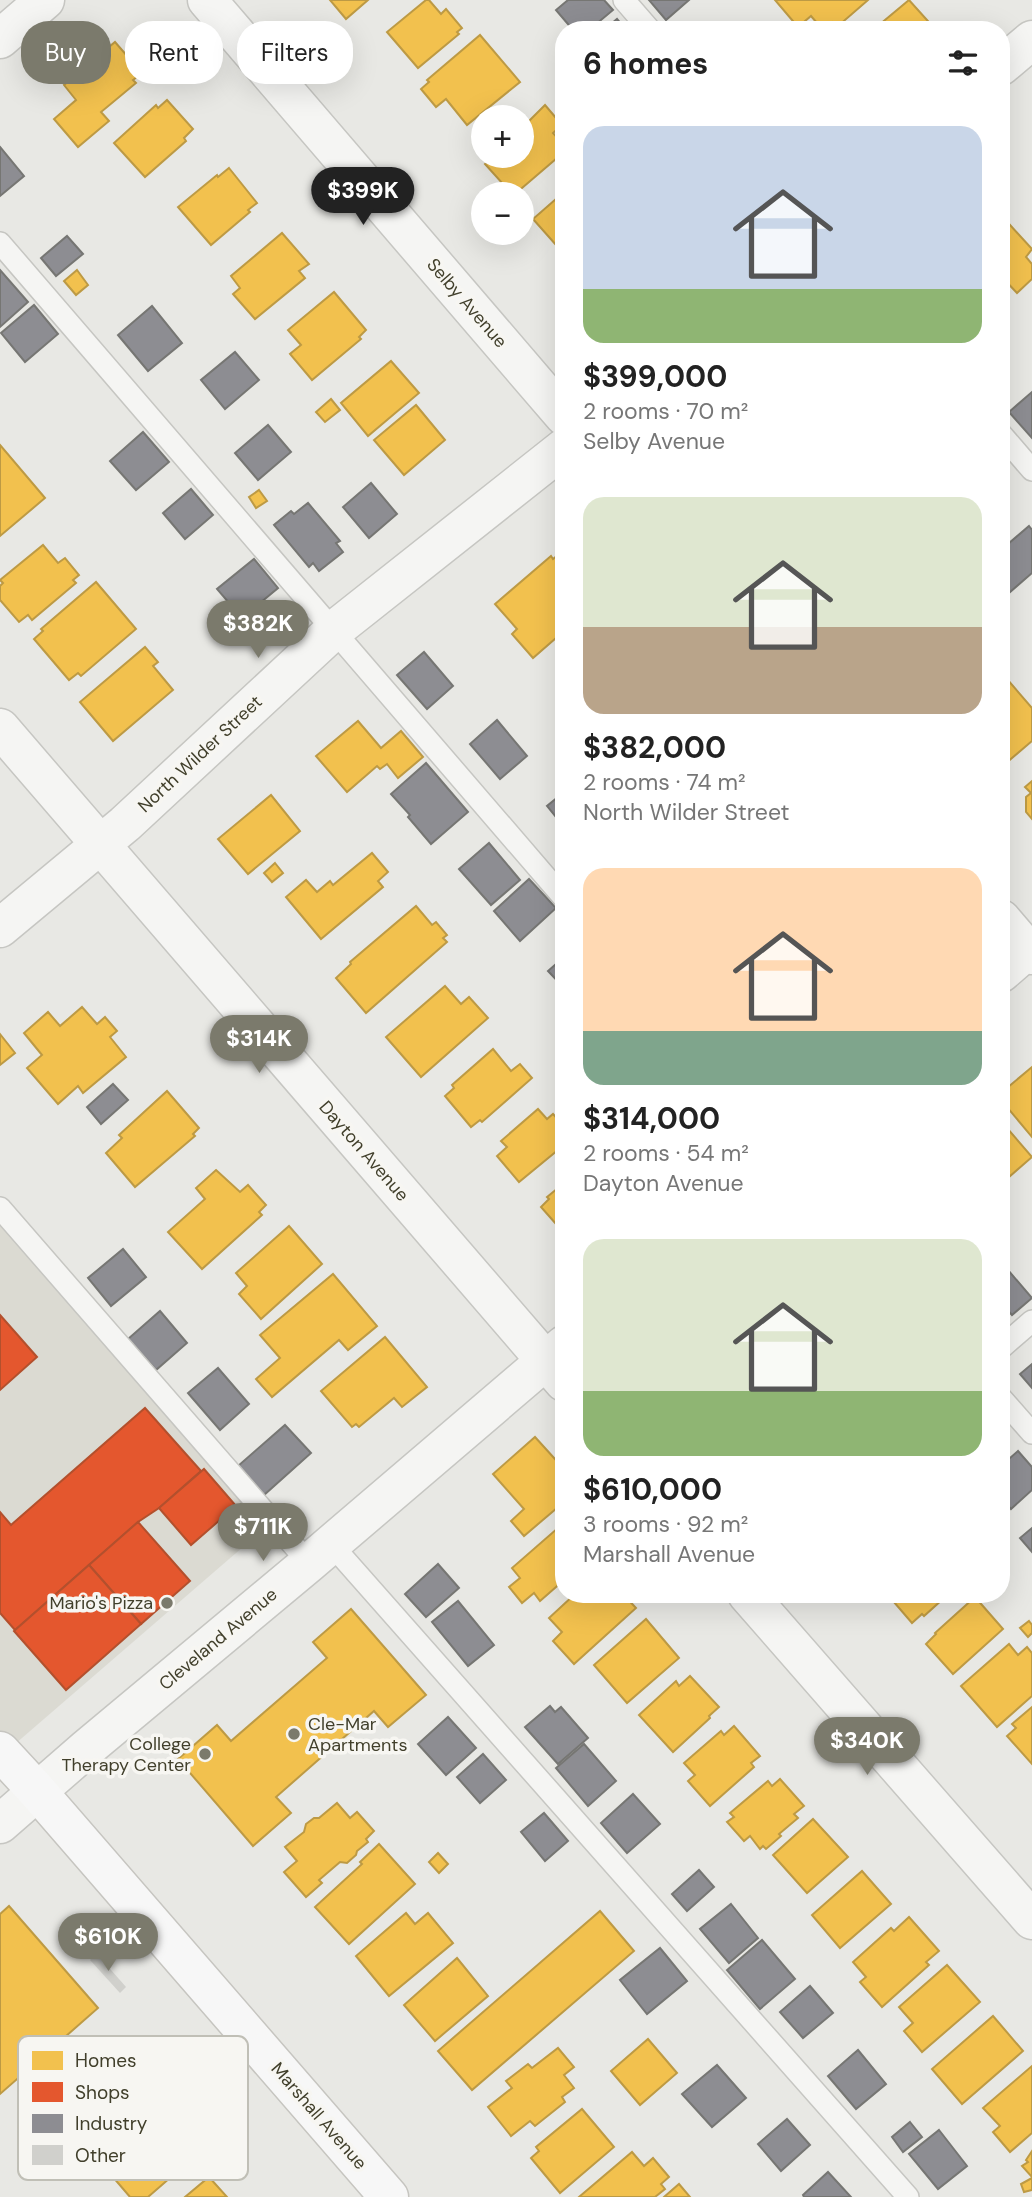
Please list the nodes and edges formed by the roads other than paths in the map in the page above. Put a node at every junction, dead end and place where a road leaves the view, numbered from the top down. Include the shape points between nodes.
1 (45, 0) edge
2 (207, 0) edge
3 (624, 0) edge
4 (642, 21) edge
5 (0, 39) edge
6 (1032, 40) edge
7 (1010, 58) edge
8 (0, 243) edge
9 (555, 406) edge
10 (1010, 444) edge
11 (555, 455) edge
12 (1032, 470) edge
13 (333, 631) junction
14 (0, 728) edge
15 (100, 845) junction
16 (555, 888) edge
17 (0, 928) edge
18 (1010, 934) edge
19 (1023, 956) edge
20 (0, 1208) edge
21 (1032, 1321) edge
22 (1010, 1340) edge
23 (555, 1361) edge
24 (555, 1365) edge
25 (1010, 1408) edge
26 (1032, 1433) edge
27 (320, 1554) junction
28 (755, 1603) edge
29 (0, 1751) edge
30 (37, 1791) junction
31 (0, 1824) edge
32 (1032, 1920) edge
33 (389, 2197) edge
34 (908, 2197) edge

1 - 5 street
2 - 9 street, Selby Avenue
3 - 4 lane
6 - 7 street
8 - 13 lane
10 - 12 lane
11 - 13 street, North Wilder Street
13 - 15 street, North Wilder Street
13 - 16 lane
14 - 15 street, Dayton Avenue
15 - 17 street, North Wilder Street
15 - 23 street, Dayton Avenue
18 - 19 street
20 - 27 lane
21 - 22 lane
24 - 27 street, Cleveland Avenue
25 - 26 lane
27 - 30 street, Cleveland Avenue
27 - 34 lane
28 - 32 street
29 - 30 main road, Marshall Avenue
30 - 31 street, Cleveland Avenue
30 - 33 main road, Marshall Avenue

